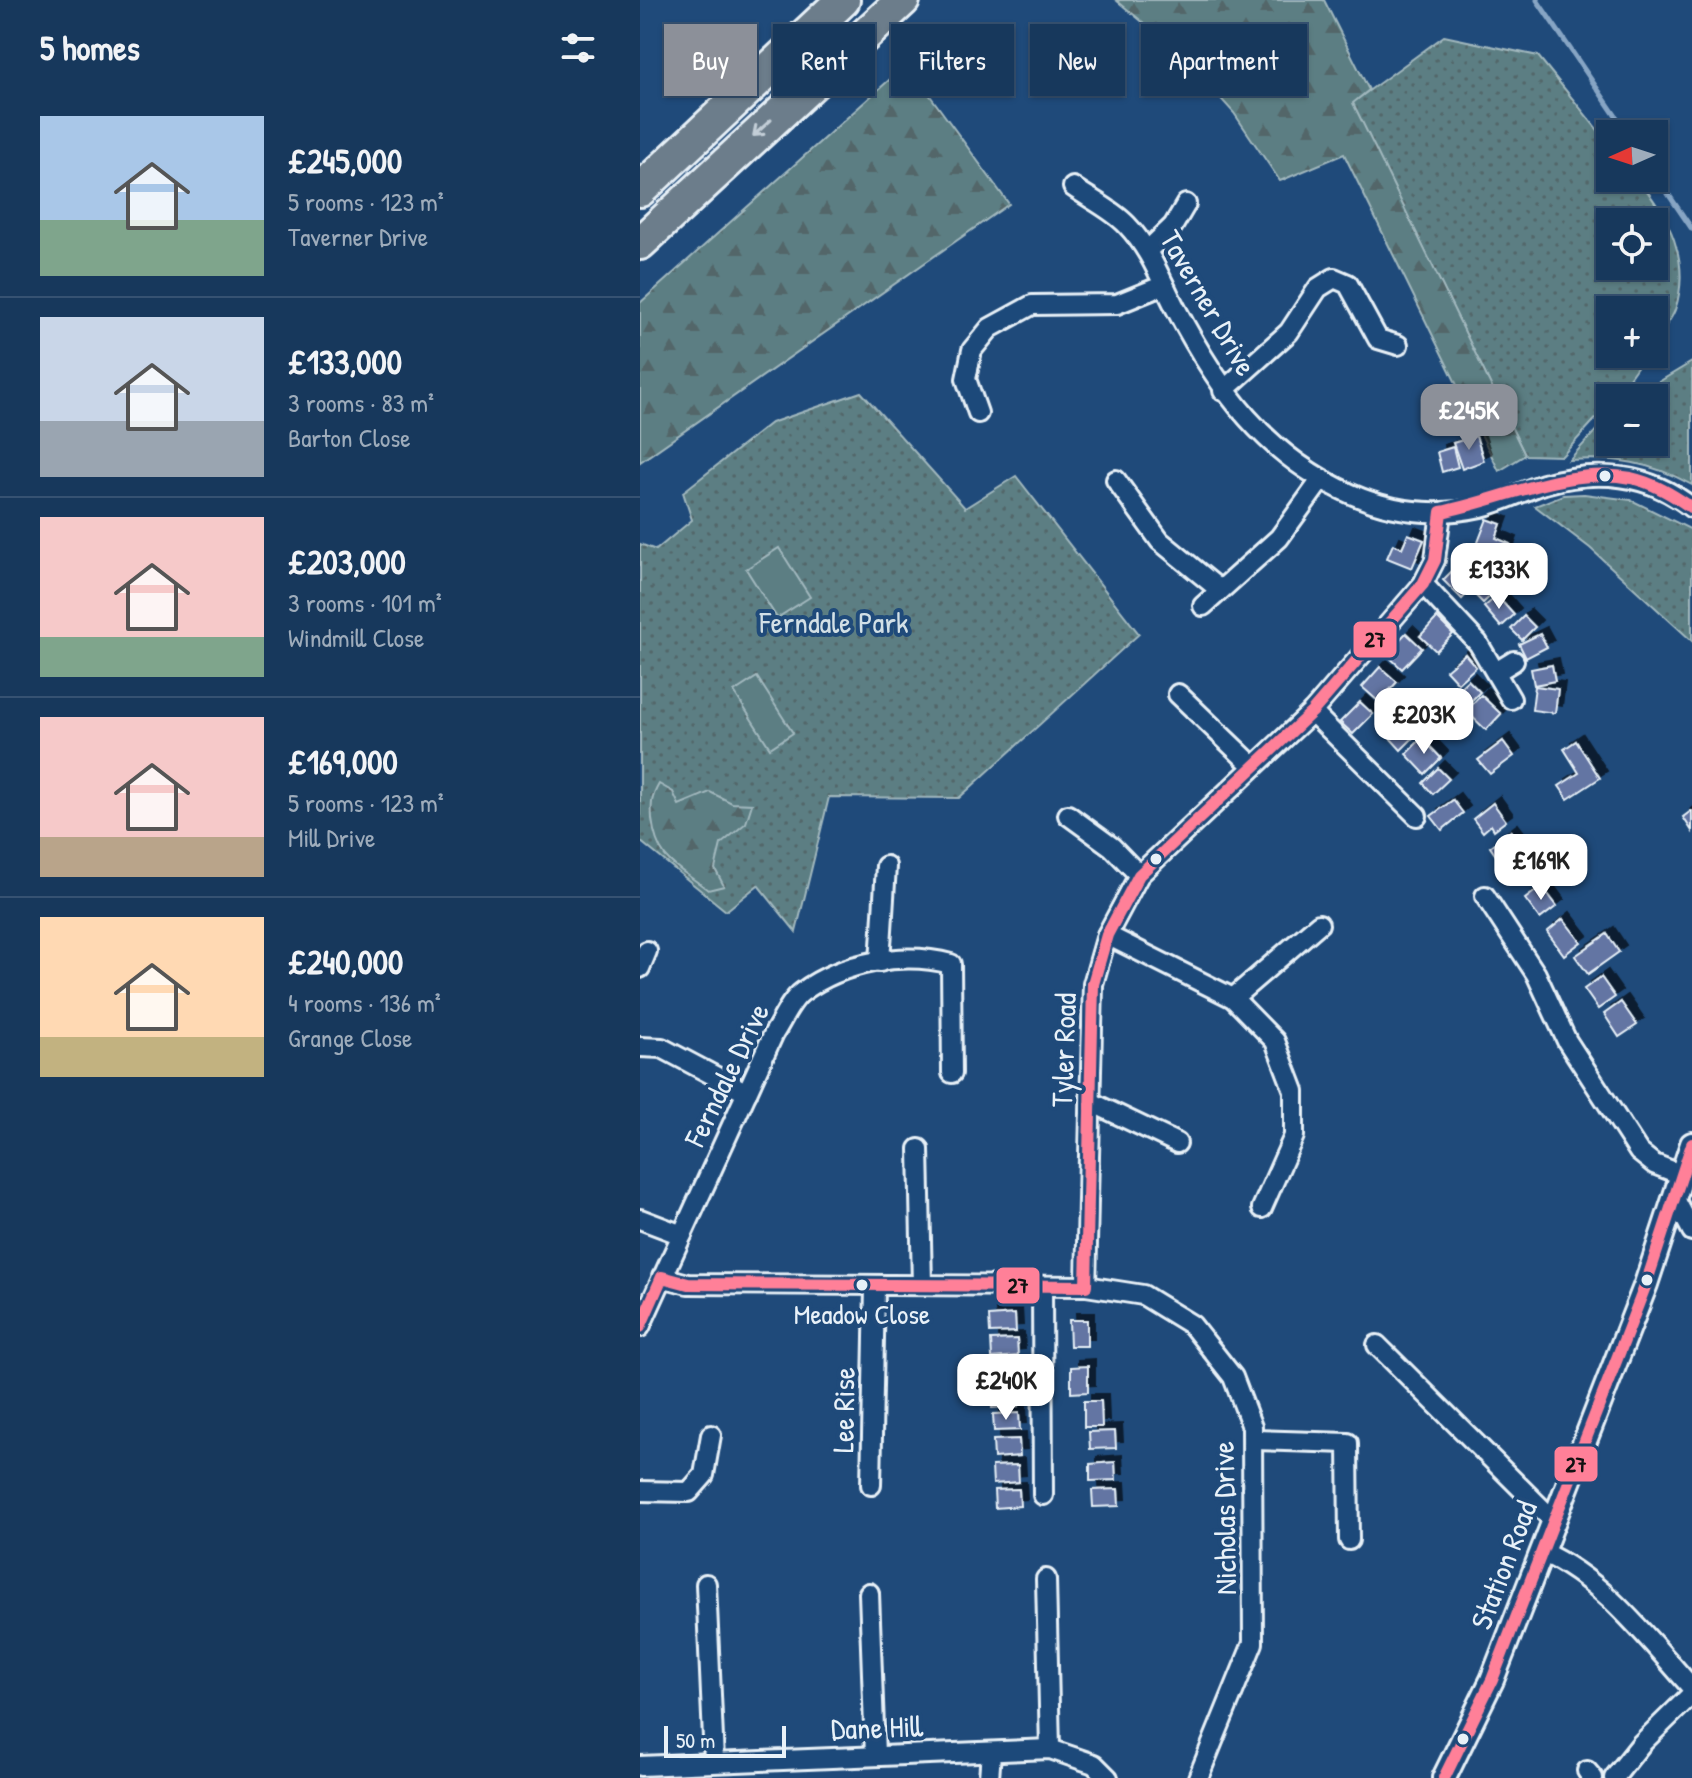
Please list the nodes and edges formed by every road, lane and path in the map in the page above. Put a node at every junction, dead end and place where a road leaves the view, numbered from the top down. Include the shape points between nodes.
1 (843, 0) edge
2 (903, 0) edge
3 (1073, 187) dead end
4 (640, 190) edge
5 (1186, 204) dead end
6 (640, 243) edge
7 (1148, 250) junction
8 (1164, 285) junction
9 (1398, 345) dead end
10 (1223, 391) junction
11 (978, 413) dead end
12 (1116, 480) dead end
13 (1321, 480) junction
14 (1692, 508) edge
15 (1441, 512) junction
16 (1423, 584) junction
17 (1220, 590) junction
18 (1203, 606) dead end
19 (1514, 661) dead end
20 (1496, 672) junction
21 (1178, 694) dead end
22 (1511, 699) dead end
23 (1312, 712) junction
24 (1253, 766) junction
25 (1068, 815) dead end
26 (1417, 816) dead end
27 (886, 866) dead end
28 (1139, 875) junction
29 (1485, 896) dead end
30 (1319, 924) dead end
31 (1107, 935) junction
32 (880, 962) junction
33 (1233, 998) junction
34 (640, 1047) edge
35 (952, 1073) dead end
36 (747, 1093) junction
37 (1091, 1102) junction
38 (1177, 1143) dead end
39 (1692, 1144) edge
40 (919, 1149) dead end
41 (1682, 1175) junction
42 (1675, 1199) junction
43 (1262, 1208) dead end
44 (640, 1219) edge
45 (1692, 1231) edge
46 (682, 1235) junction
47 (662, 1277) junction
48 (922, 1285) junction
49 (1086, 1286) junction
50 (875, 1288) junction
51 (1042, 1288) junction
52 (640, 1327) edge
53 (1377, 1345) dead end
54 (711, 1435) dead end
55 (1254, 1440) junction
56 (871, 1485) dead end
57 (640, 1491) edge
58 (1043, 1495) dead end
59 (1553, 1520) junction
60 (1349, 1540) dead end
61 (1542, 1552) junction
62 (1046, 1579) dead end
63 (706, 1584) dead end
64 (869, 1593) dead end
65 (1692, 1688) edge
66 (1692, 1694) edge
67 (1050, 1749) junction
68 (991, 1752) junction
69 (875, 1755) junction
70 (714, 1761) junction
71 (640, 1766) edge
72 (806, 1769) edge
73 (989, 1778) edge
74 (1108, 1778) edge
75 (1198, 1778) edge
76 (1444, 1778) edge
77 (1614, 1778) edge

1 - 4 highway
2 -> 6 highway
3 - 7 street, Taverner Drive via 1126,224
5 - 7 street
7 - 8 street, Taverner Drive
8 - 10 street, Taverner Drive
8 - 11 street via 1117,304 1032,305 990,328 972,350 966,379
9 - 10 street via 1378,339 1348,284 1334,278 1318,288 1289,332
10 - 13 street, Taverner Drive via 1269,440
12 - 17 street via 1160,541
13 - 15 street, Taverner Drive via 1385,508
13 - 17 street via 1279,538
14 - 15 street, Taverner Drive via 1662,489 1611,475 1561,479 1482,506
15 - 16 street, Tyler Road via 1435,560
16 - 20 street via 1478,643
16 - 23 street, Tyler Road
17 - 18 street
19 - 20 street
20 - 22 street
21 - 24 street
23 - 24 street, Tyler Road
23 - 26 street
24 - 28 street, Tyler Road
25 - 28 street
27 - 32 street
28 - 31 street, Tyler Road
29 - 41 street via 1536,974 1567,1041 1639,1152
30 - 33 street
31 - 33 street
31 - 37 street, Tyler Road via 1093,984
32 - 35 street, Ferndale Drive via 929,958 951,964
32 - 36 street, Ferndale Drive via 847,968 799,993
33 - 43 street via 1275,1041 1294,1091 1294,1136
34 - 36 street via 662,1048
36 - 46 street, Ferndale Drive
37 - 38 street
37 - 49 street, Tyler Road
39 - 41 street, Station Road
40 - 48 street
41 - 42 street, Station Road
42 - 45 street
42 - 59 street, Station Road
44 - 46 street
46 - 47 street, Ferndale Drive
47 - 50 street, Nicholas Drive via 688,1284
47 - 52 street, Ferndale Drive
48 - 50 street, Nicholas Drive
48 - 51 street, Nicholas Drive
49 - 51 street, Nicholas Drive
49 - 55 street, Nicholas Drive via 1143,1295 1192,1325 1233,1377
50 - 56 street, Lee Rise
51 - 58 street
53 - 59 street
54 - 57 street via 704,1475 689,1492
55 - 60 street via 1348,1443
55 - 75 street, Nicholas Drive via 1253,1643
59 - 61 street, Station Road
61 - 65 street via 1567,1563 1607,1595
61 - 76 street, Station Road via 1492,1680
62 - 67 street
63 - 70 street
64 - 69 street
66 - 77 street
67 - 68 street, Dane Hill
67 - 74 street, Dane Hill via 1094,1764
68 - 69 street, Dane Hill
68 - 73 street
69 - 72 street, Dane Hill
70 - 71 street, Dane Hill
70 - 72 street, Dane Hill

